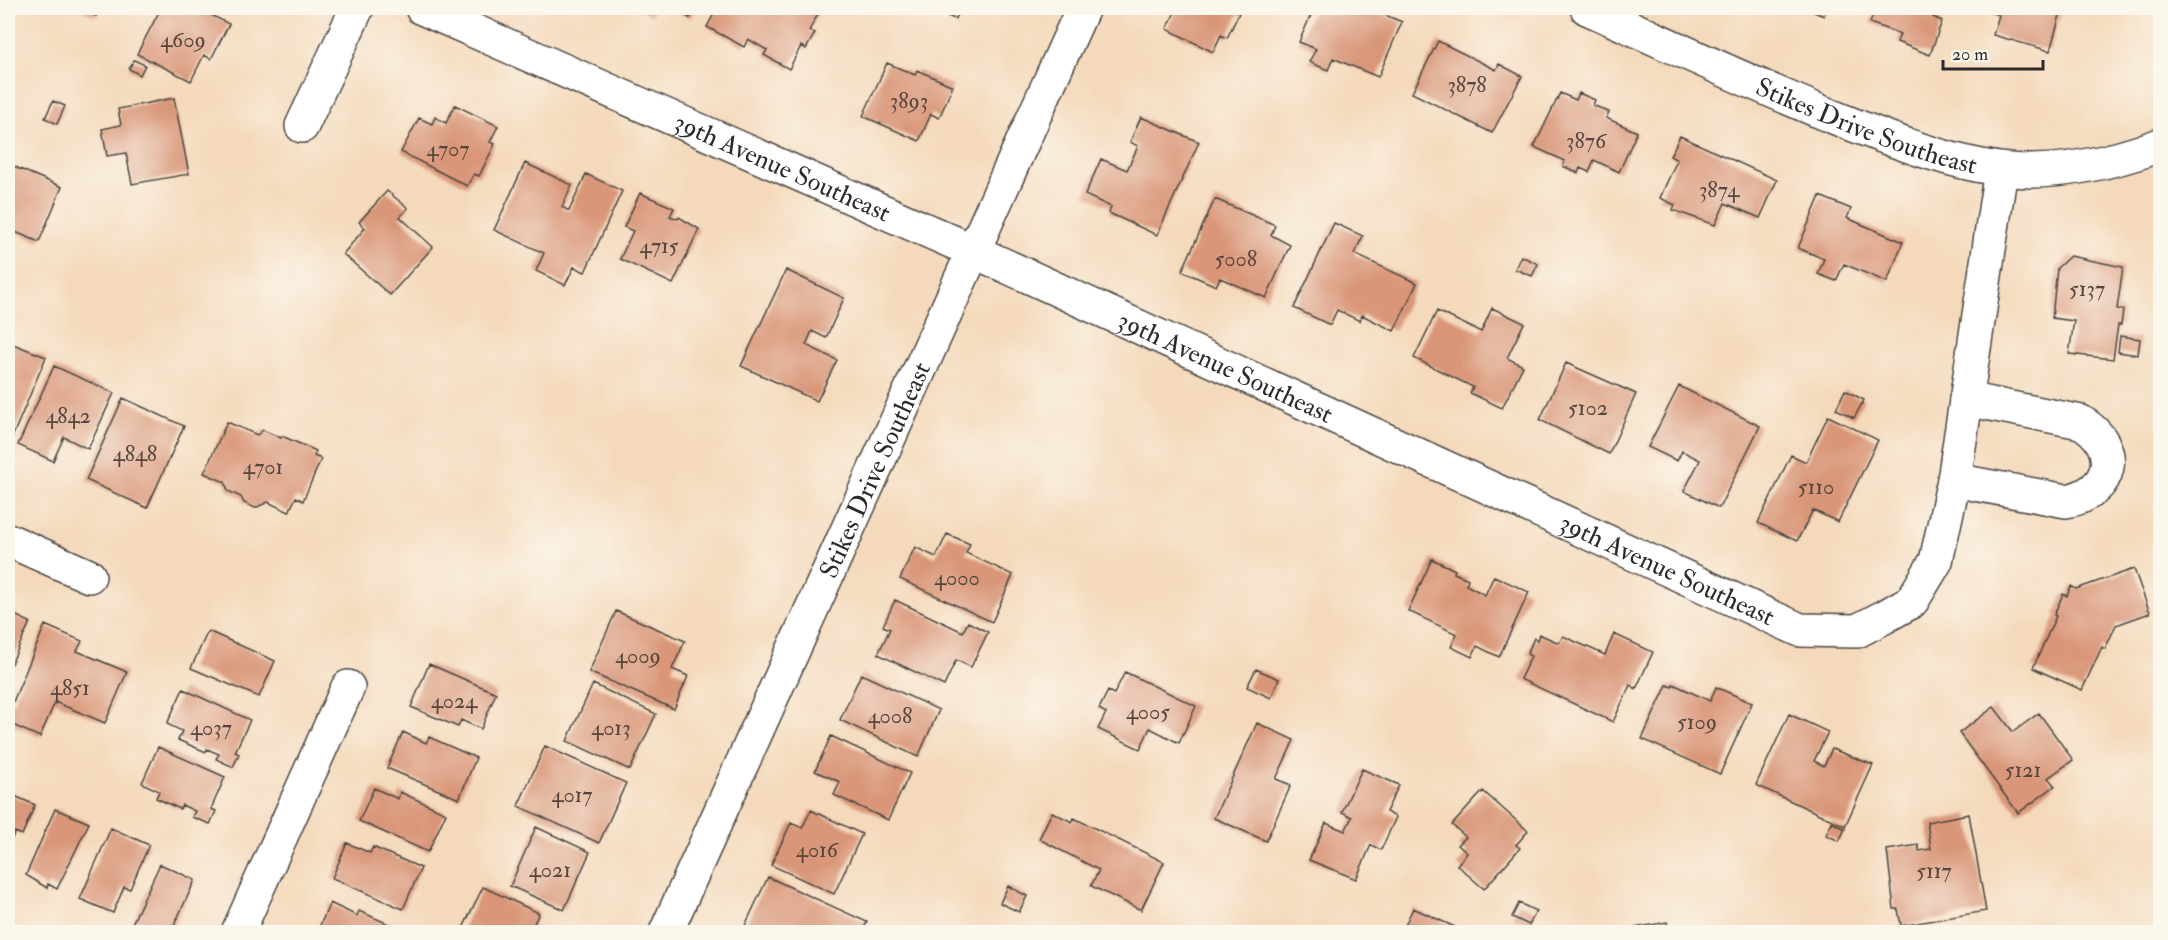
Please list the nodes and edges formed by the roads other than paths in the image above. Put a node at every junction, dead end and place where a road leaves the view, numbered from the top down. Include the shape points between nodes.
1 (357, 8) edge
2 (422, 8) edge
3 (1083, 8) edge
4 (1587, 8) edge
5 (302, 126) dead end
6 (2160, 145) edge
7 (2001, 170) junction
8 (971, 250) junction
9 (1966, 399) junction
10 (1954, 480) junction
11 (8, 540) edge
12 (89, 576) dead end
13 (348, 687) dead end
14 (238, 933) edge
15 (666, 933) edge

1 - 5 street
2 - 8 street, 39th Avenue Southeast
3 - 8 street, Stikes Drive Southeast
4 - 7 street, Stikes Drive Southeast via 1903,145
6 - 7 street, Stikes Drive Southeast via 2119,160 2046,170
7 - 9 street, 39th Avenue Southeast
8 - 10 street, 39th Avenue Southeast via 1800,630 1857,631 1912,601 1936,561
8 - 15 street, Stikes Drive Southeast
9 - 10 street, 39th Avenue Southeast
9 - 10 street via 2081,422 2102,440 2107,467 2093,491 2066,501
11 - 12 street
13 - 14 street

